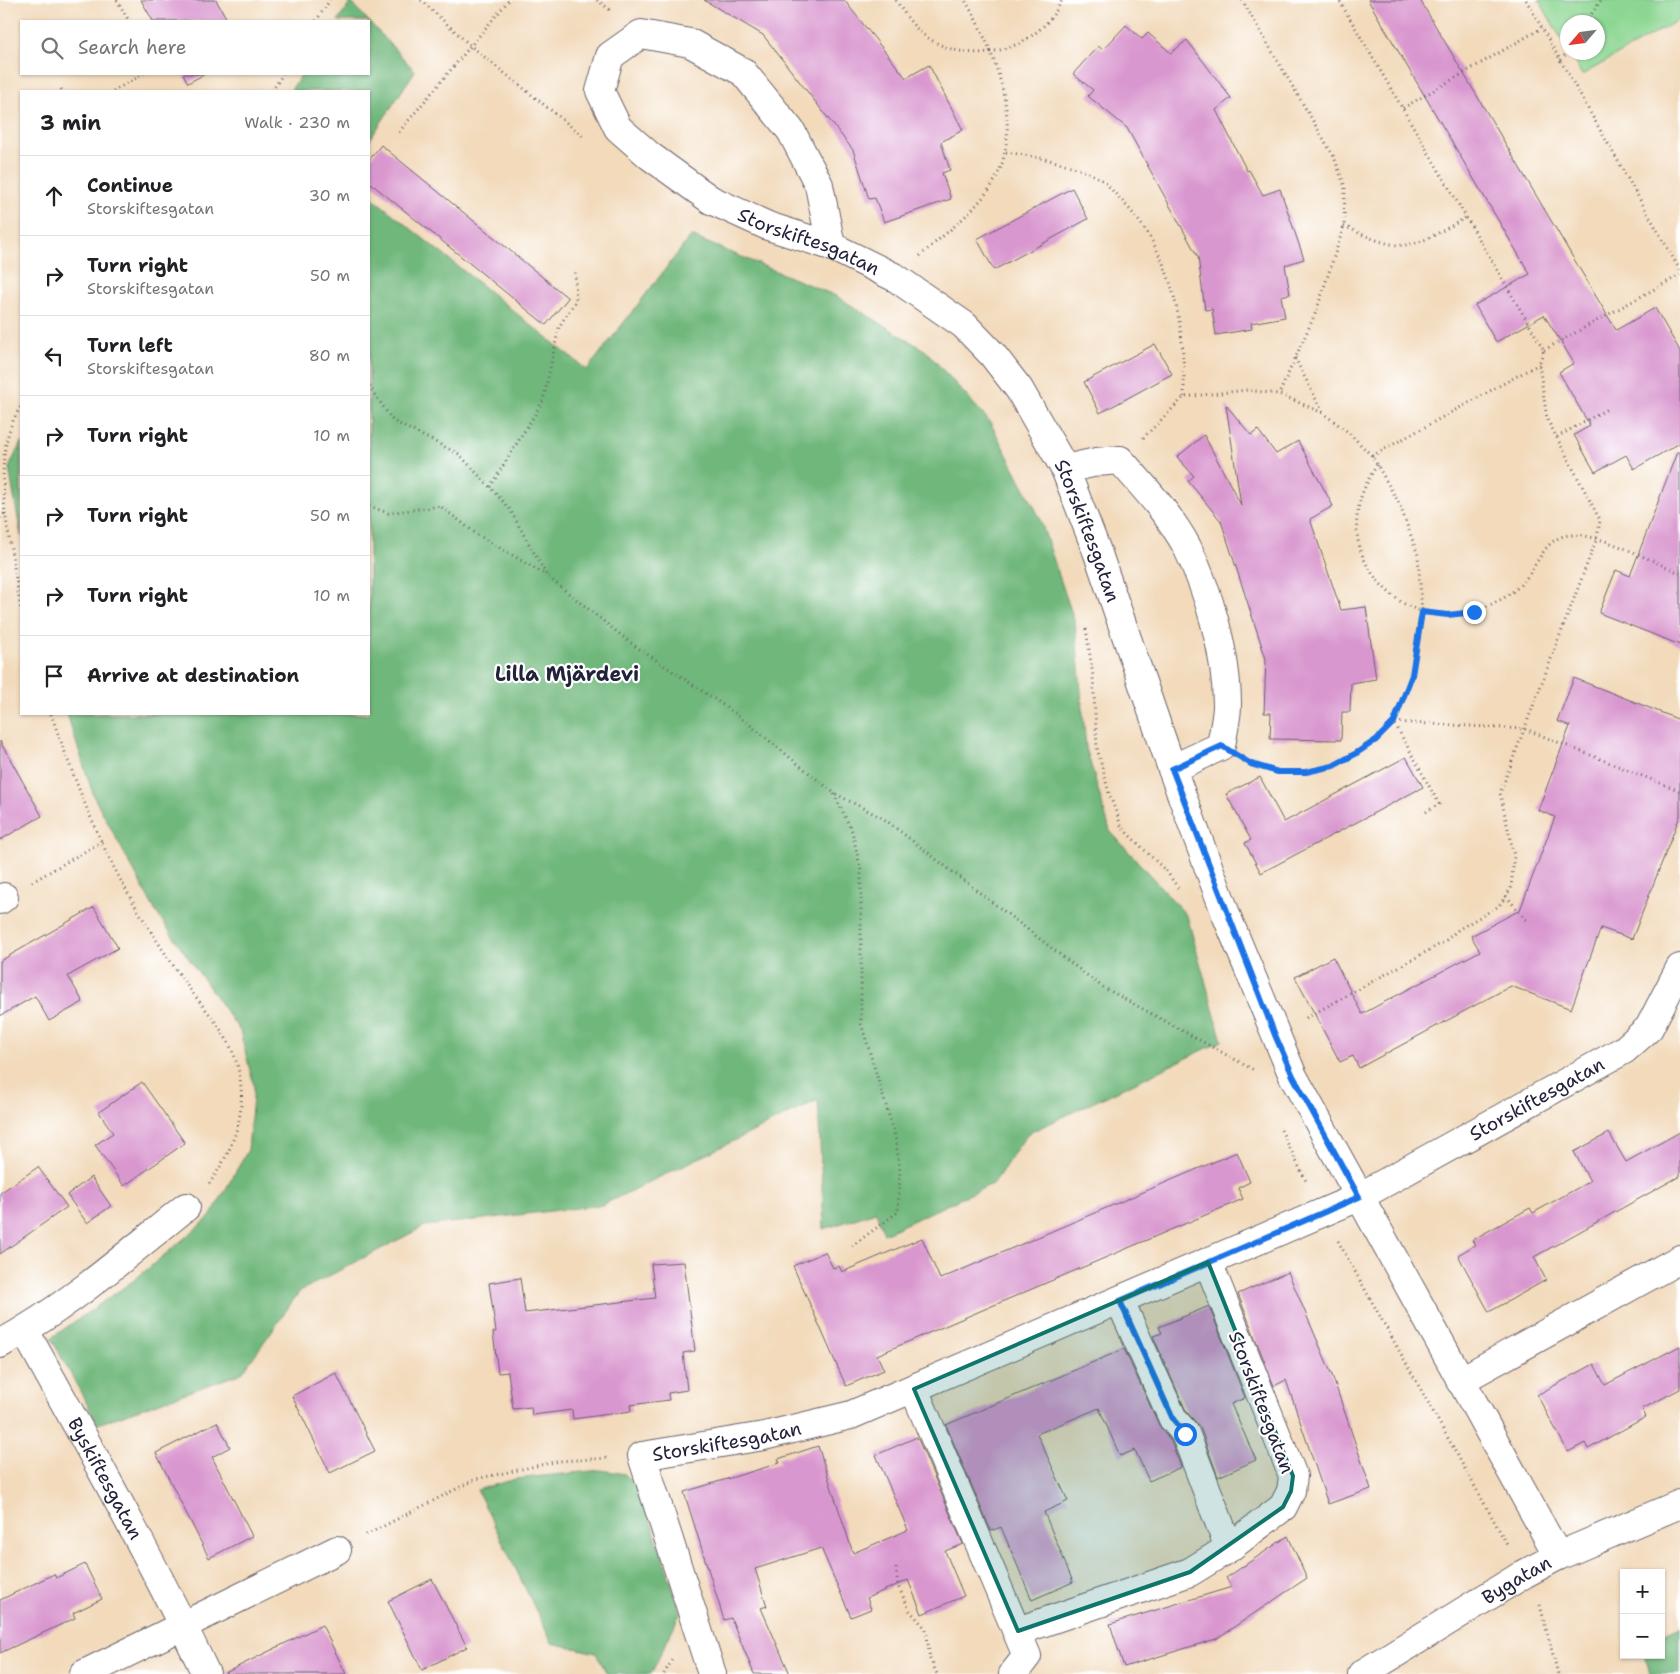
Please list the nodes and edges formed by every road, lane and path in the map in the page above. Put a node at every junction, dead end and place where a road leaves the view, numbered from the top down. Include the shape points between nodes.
1 (117, 0) edge
2 (330, 0) edge
3 (420, 0) edge
4 (509, 0) edge
5 (896, 0) edge
6 (965, 0) edge
7 (1062, 0) edge
8 (1242, 0) edge
9 (1339, 0) edge
10 (1526, 0) edge
11 (1601, 0) edge
12 (1591, 15) edge
13 (128, 20) edge
14 (317, 20) edge
15 (1542, 28) junction
16 (472, 47) junction
17 (992, 52) junction
18 (1560, 58) edge
19 (1561, 60) edge
20 (142, 75) edge
21 (282, 75) edge
22 (115, 90) edge
23 (273, 90) edge
24 (1403, 108) junction
25 (399, 132) dead end
26 (588, 140) dead end
27 (1006, 152) junction
28 (1467, 217) junction
29 (1344, 226) junction
30 (831, 246) junction
31 (1680, 270) edge
32 (575, 272) dead end
33 (1680, 275) edge
34 (896, 278) junction
35 (1544, 350) junction
36 (1295, 358) junction
37 (1539, 364) junction
38 (370, 387) edge
39 (1279, 394) junction
40 (1184, 397) junction
41 (20, 408) edge
42 (1607, 409) dead end
43 (1323, 413) junction
44 (1557, 437) junction
45 (1372, 456) junction
46 (1120, 460) junction
47 (1377, 465) junction
48 (1065, 470) junction
49 (490, 487) junction
50 (370, 506) edge
51 (5, 513) junction
52 (0, 518) edge
53 (1597, 538) junction
54 (1680, 573) edge
55 (547, 576) junction
56 (20, 603) edge
57 (1422, 612) junction
58 (1086, 627) dead end
59 (51, 715) edge
60 (1394, 722) junction
61 (1525, 729) junction
62 (1222, 746) junction
63 (1172, 769) junction
64 (1680, 791) edge
65 (834, 794) junction
66 (1426, 812) dead end
67 (103, 841) junction
68 (1183, 895) dead end
69 (1506, 896) junction
70 (2, 898) edge
71 (1527, 922) dead end
72 (1680, 968) edge
73 (1275, 1035) junction
74 (1251, 1064) dead end
75 (1254, 1071) junction
76 (1258, 1079) dead end
77 (1278, 1122) dead end
78 (1359, 1197) junction
79 (186, 1207) joint
80 (1322, 1213) junction
81 (852, 1246) dead end
82 (1680, 1259) edge
83 (1208, 1262) junction
84 (1120, 1301) junction
85 (25, 1330) junction
86 (0, 1344) edge
87 (1460, 1381) junction
88 (914, 1389) junction
89 (642, 1456) junction
90 (1680, 1504) edge
91 (1229, 1548) junction
92 (337, 1550) joint
93 (1558, 1556) junction
94 (896, 1568) dead end
95 (1524, 1574) junction
96 (1538, 1598) dead end
97 (184, 1626) junction
98 (1018, 1632) junction
99 (84, 1674) edge
100 (206, 1674) edge
101 (712, 1674) edge
102 (937, 1674) edge
103 (1013, 1674) edge
104 (1362, 1674) edge
105 (1558, 1674) edge

1 - 13 path
2 - 14 path
3 - 16 path
4 - 16 path
5 - 17 path via 908,19 925,36 946,47
6 - 17 path
7 - 17 path via 1040,31 1018,45
8 - 29 path via 1334,157 1345,187
9 - 24 path
10 - 15 path
11 - 12 path
15 - 18 path
15 - 24 path
16 - 25 path
16 - 26 path
17 - 27 path via 1005,100
19 - 31 path
20 - 22 path
21 - 23 path
24 - 28 path
27 - 34 path via 994,180 977,203
27 - 40 path via 1056,161 1099,177 1129,208 1166,267 1175,296 1182,329
28 - 29 path via 1417,244 1402,246 1388,244
28 - 35 path
29 - 36 path via 1316,312
30 - 30 street, Storskiftesgatan via 768,226 711,200 650,156 618,128 600,91 610,56 641,34 690,43 743,72 792,131 819,185
30 - 34 street, Storskiftesgatan
32 - 49 path via 576,300 559,327 543,401
33 - 35 path
34 - 48 street, Storskiftesgatan via 964,325 992,354 1019,389
35 - 37 path
36 - 39 path
36 - 43 path
37 - 44 path via 1548,419
37 - 45 path
38 - 49 path via 393,421 458,454
39 - 40 path via 1246,390
39 - 43 path
40 - 46 path
41 - 51 path via 12,420 1,462
42 - 44 path
43 - 45 path
44 - 53 path via 1600,520
45 - 47 path
46 - 48 street
46 - 62 street via 1171,522 1187,547 1201,583 1224,664 1227,706
47 - 57 path via 1399,503 1418,555
47 - 57 path via 1359,501 1356,521 1362,554 1374,577 1388,592
48 - 63 street, Storskiftesgatan via 1098,554
49 - 55 path via 509,508
50 - 55 path via 388,513 440,506 478,535
51 - 52 path
51 - 56 path
53 - 54 path
53 - 57 path via 1573,534 1558,538 1548,545 1524,582 1498,601 1474,612 1448,615
53 - 61 path
55 - 65 path via 632,644 735,713
57 - 60 path via 1412,675
58 - 68 path via 1093,676 1097,748 1109,793 1122,828 1166,872
59 - 67 path via 78,788
60 - 61 path
60 - 62 path via 1355,754 1333,766 1306,772 1278,772 1251,764
60 - 66 path via 1439,804
61 - 64 path
61 - 69 path via 1500,793 1514,856 1511,888
62 - 63 street
63 - 73 street, Storskiftesgatan
65 - 75 path via 884,819 1101,986
65 - 81 path via 852,831 861,871 861,1023 895,1136 900,1171 898,1212
67 - 70 path
67 - 79 path via 128,894 181,977 226,1038 237,1063 242,1115 235,1140 209,1184
69 - 71 path
69 - 73 path via 1499,906 1458,929 1444,942
72 - 78 street, Storskiftesgatan via 1649,1028 1624,1050
73 - 78 street, Storskiftesgatan via 1293,1076
74 - 75 path
75 - 76 path
77 - 80 path
78 - 80 street, Storskiftesgatan
78 - 87 street, Storskiftesgatan
79 - 85 street via 80,1292
80 - 83 street, Storskiftesgatan
80 - 95 path
82 - 87 street
83 - 84 street, Storskiftesgatan
83 - 91 street, Storskiftesgatan via 1293,1476 1291,1492 1282,1506
84 - 88 street, Storskiftesgatan
84 - 91 street via 1173,1419 1185,1434
85 - 86 street
85 - 97 street, Byskiftesgatan
87 - 93 street, Storskiftesgatan
88 - 89 street, Storskiftesgatan via 851,1415 764,1436
88 - 98 street
89 - 92 path via 559,1461 476,1479
89 - 101 street, Storskiftesgatan
90 - 93 street, Bygatan
91 - 98 street, Storskiftesgatan via 1190,1572
92 - 97 street
93 - 95 street, Bygatan
94 - 102 path via 898,1586 910,1612 926,1629 930,1659
95 - 104 street, Bygatan
96 - 105 path
97 - 99 street
97 - 100 street, Byskiftesgatan
98 - 103 street via 1027,1656

